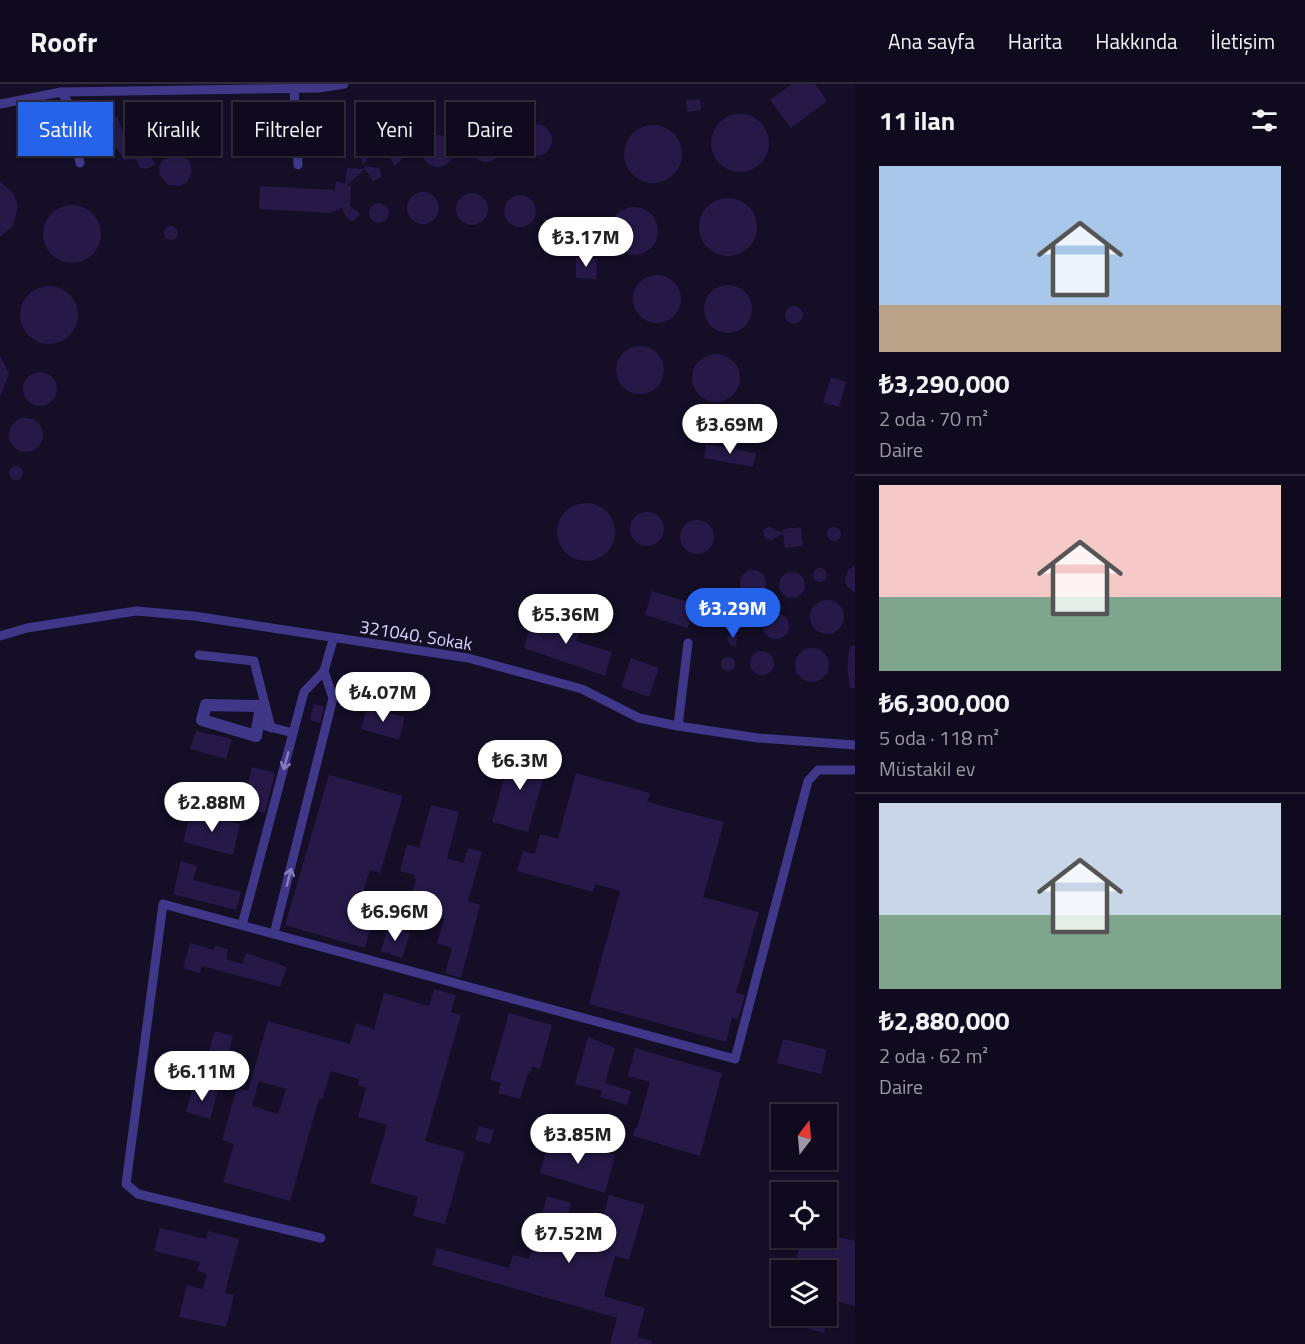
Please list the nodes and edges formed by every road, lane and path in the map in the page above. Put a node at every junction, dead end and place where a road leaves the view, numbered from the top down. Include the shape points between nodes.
1 (344, 84) edge
2 (294, 88) junction
3 (61, 92) junction
4 (0, 104) edge
5 (80, 163) dead end
6 (298, 165) dead end
7 (0, 636) edge
8 (333, 640) junction
9 (688, 643) dead end
10 (199, 655) dead end
11 (324, 671) junction
12 (258, 724) junction
13 (678, 726) junction
14 (271, 728) junction
15 (293, 733) junction
16 (855, 745) edge
17 (855, 770) edge
18 (243, 925) junction
19 (274, 934) junction
20 (321, 1238) dead end

1 - 2 street
2 - 3 street
2 - 6 street
3 - 4 street
3 - 5 street via 69,104
7 - 8 street, 321040. Sokak via 136,611 194,616
8 - 11 street
8 - 13 street, 321040. Sokak via 468,658 582,689 639,718
9 - 13 street
10 - 14 street via 254,661
11 - 15 street via 304,692
19 -> 11 street via 333,698
12 - 12 street via 261,706 206,705 202,720 255,736
12 - 14 street
13 - 16 street, 321040. Sokak via 758,738
14 - 15 street
15 -> 18 street
17 - 19 street via 818,770 808,781 735,1059
18 - 19 street
18 - 20 street via 164,904 126,1184 138,1194

